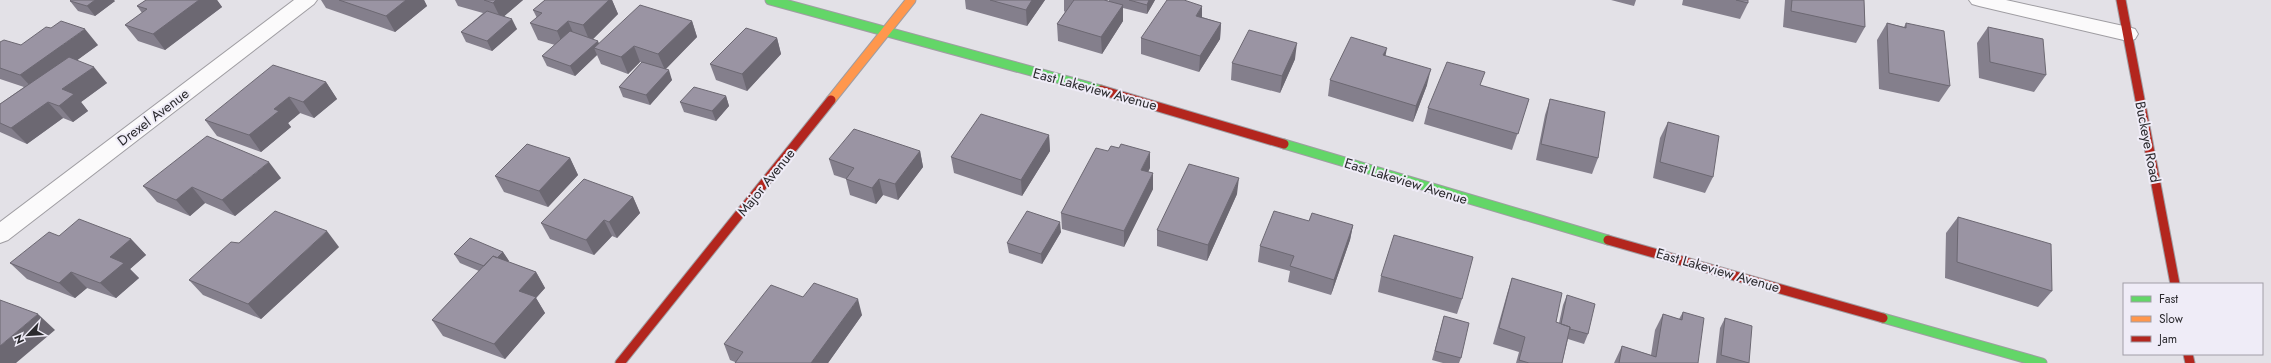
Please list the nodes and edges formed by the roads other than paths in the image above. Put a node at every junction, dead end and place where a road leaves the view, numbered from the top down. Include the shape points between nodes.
1 (307, 0) edge
2 (770, 0) edge
3 (911, 0) edge
4 (1979, 0) edge
5 (2121, 0) edge
6 (886, 32) junction
7 (2128, 34) junction
8 (4, 227) edge
9 (2175, 283) edge
10 (620, 363) edge
11 (2042, 363) edge

1 - 8 street, Drexel Avenue
2 - 6 street, East Lakeview Avenue
3 - 6 street, Major Avenue
4 - 7 street
5 - 7 street, Buckeye Road
6 - 10 street, Major Avenue
6 - 11 street, East Lakeview Avenue via 1152,104 1452,195
7 - 9 street, Buckeye Road

